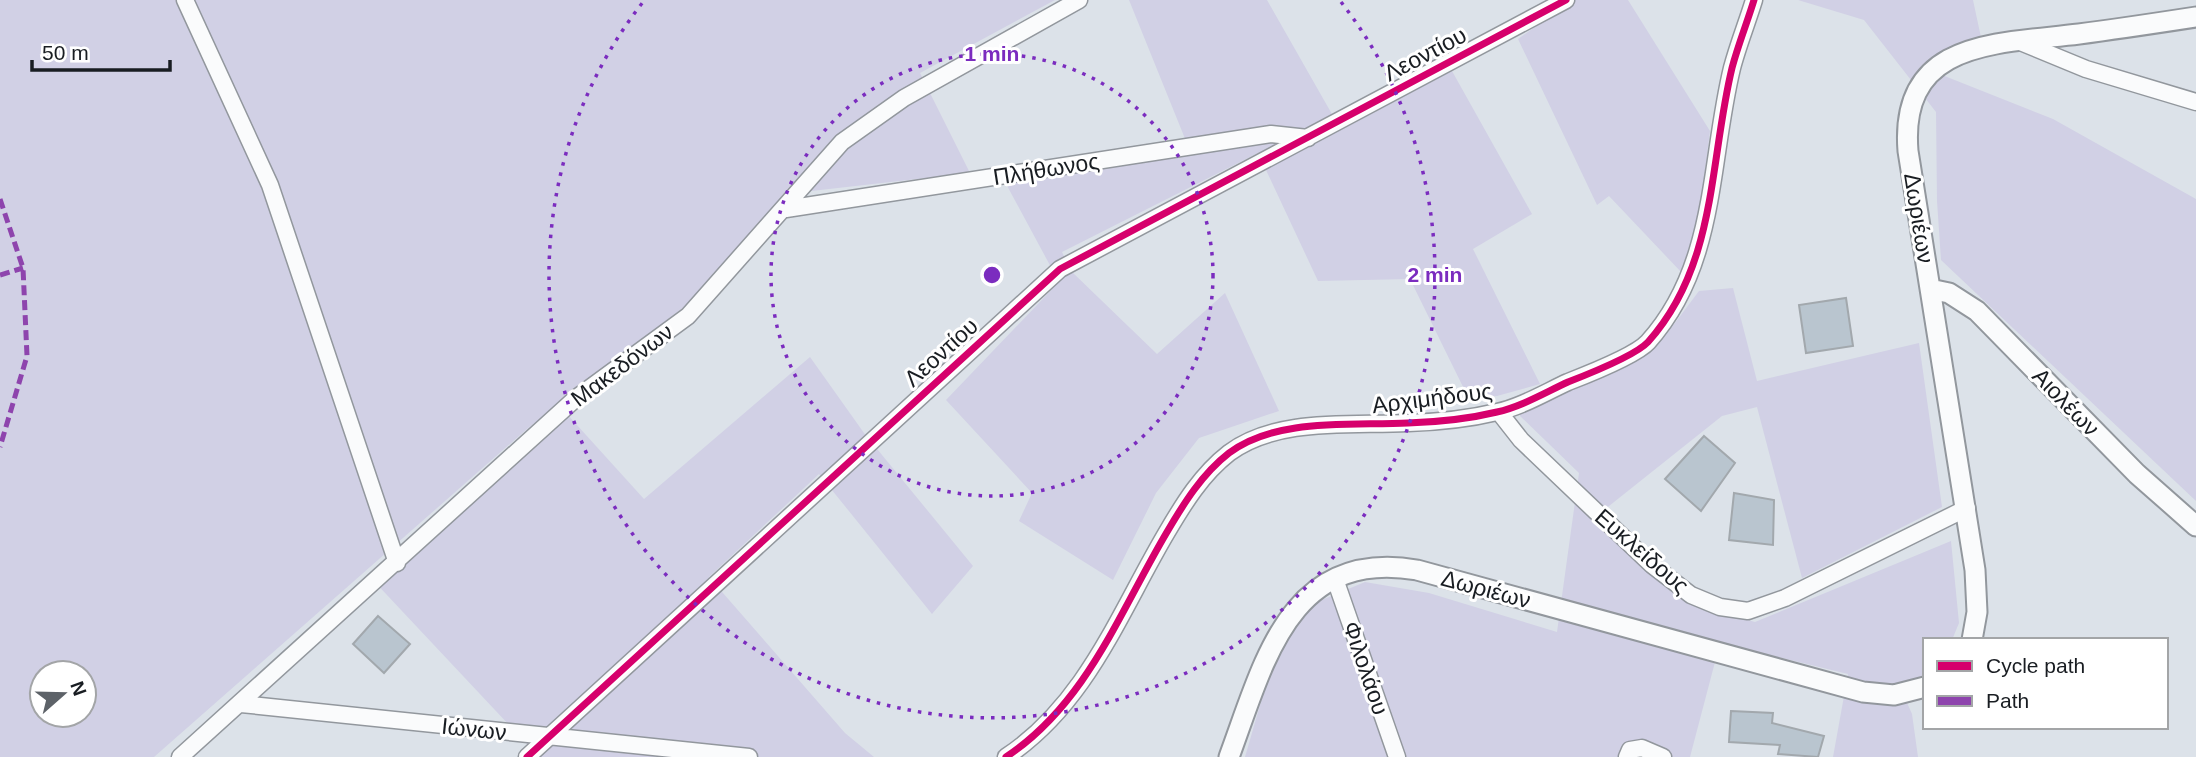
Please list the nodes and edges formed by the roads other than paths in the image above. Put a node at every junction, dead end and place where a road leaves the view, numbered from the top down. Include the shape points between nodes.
1 (185, 0) edge
2 (1079, 0) edge
3 (1754, 0) edge
4 (1557, 2) edge
5 (2196, 17) edge
6 (2016, 40) junction
7 (2196, 102) edge
8 (1308, 138) junction
9 (786, 209) junction
10 (1930, 289) junction
11 (1500, 412) junction
12 (1967, 508) junction
13 (2196, 526) edge
14 (397, 562) junction
15 (1335, 579) junction
16 (1972, 638) edge
17 (1923, 688) edge
18 (241, 704) junction
19 (548, 737) junction
20 (1628, 754) edge
21 (180, 757) edge
22 (527, 757) edge
23 (749, 757) edge
24 (1006, 757) edge
25 (1229, 757) edge
26 (1397, 757) edge
27 (1663, 757) edge

1 - 14 street via 270,185
2 - 9 street, Μακεδόνων via 867,122 842,142
3 - 11 street, Αρχιμήδους via 1732,68 1703,236 1688,284 1646,345
4 - 8 street, Λεοντίου
5 - 6 street, Δωριέων
6 - 7 street via 2086,69
6 - 10 street, Δωριέων via 1976,46 1947,60 1926,79 1910,105 1908,151
8 - 9 street, Πλήθωνος via 1271,134
8 - 19 street, Λεοντίου via 1060,269
9 - 14 street, Μακεδόνων via 688,316 575,399
10 - 12 street, Δωριέων
10 - 13 street, Αιολέων via 1949,293 1977,311 2137,474
11 - 12 street, Ευκλείδους via 1521,440 1652,565 1691,596 1720,607 1748,611 1785,598
11 - 24 street, Αρχιμήδους via 1434,422 1287,430 1233,450 1185,502 1070,700 1042,730
12 - 16 street, Δωριέων via 1977,591
14 - 18 street, Μακεδόνων
15 - 17 street, Δωριέων via 1375,567 1417,570 1863,692 1894,695
15 - 25 street, Δωριέων via 1302,600 1279,631
15 - 26 street, Φιλολάου
18 - 19 street, Ιώνων
18 - 21 street, Μακεδόνων
19 - 22 street, Λεοντίου
19 - 23 street, Ιώνων
20 - 27 street via 1643,748

